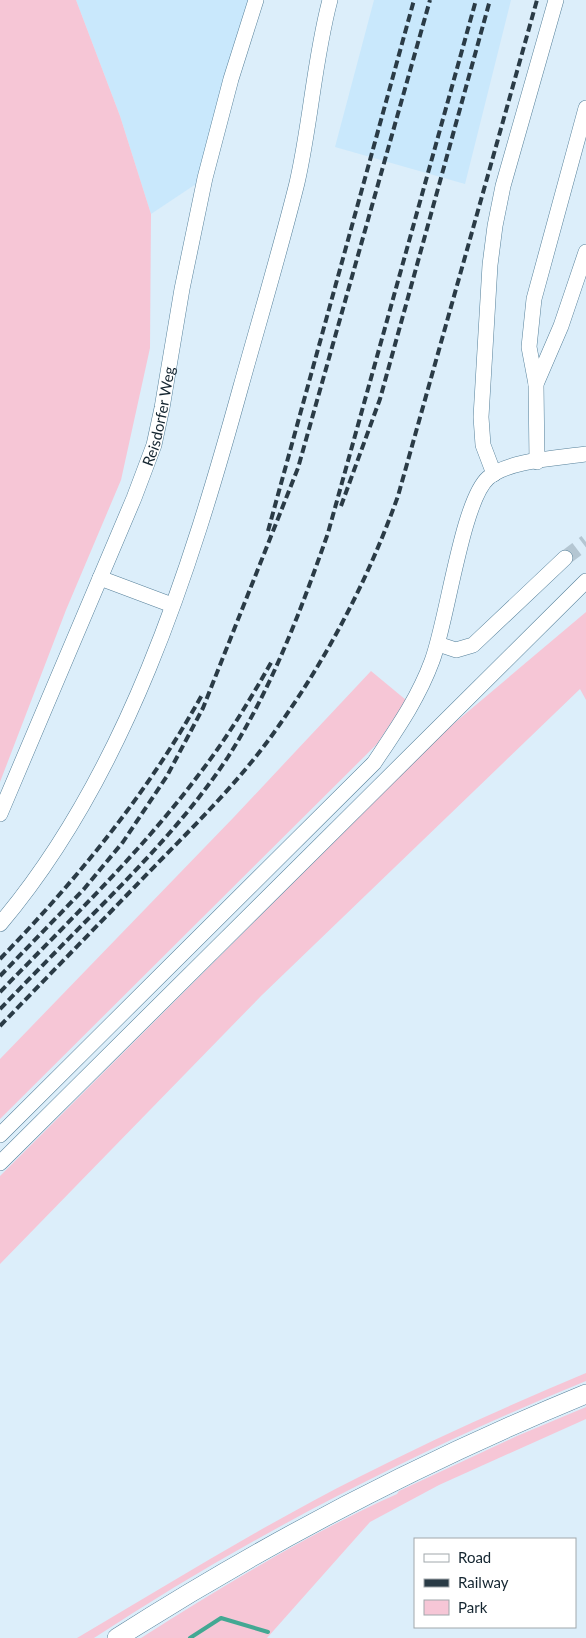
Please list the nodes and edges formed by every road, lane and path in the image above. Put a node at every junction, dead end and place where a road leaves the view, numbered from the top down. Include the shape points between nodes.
1 (256, 0) edge
2 (330, 0) edge
3 (556, 0) edge
4 (586, 108) edge
5 (586, 252) edge
6 (536, 384) junction
7 (586, 454) edge
8 (537, 462) junction
9 (494, 474) junction
10 (565, 558) tunnel mouth
11 (100, 578) junction
12 (586, 581) edge
13 (172, 605) junction
14 (438, 644) junction
15 (0, 814) edge
16 (0, 924) edge
17 (0, 1135) edge
18 (0, 1163) edge
19 (586, 1394) edge
20 (117, 1638) edge

1 - 11 street, Reisdorfer Weg via 205,178 154,445
2 - 13 street via 290,213 207,508
3 - 9 street via 503,186 492,245 481,417 483,445
4 - 6 street via 534,299 530,346
5 - 6 street via 562,326
6 - 8 street
7 - 8 street
8 - 9 street
9 - 14 street via 479,488 470,510
10 - 14 street via 473,645 456,650
11 - 13 street
11 - 15 street, Reisdorfer Weg
12 - 18 street
13 - 16 street via 146,672 83,803 48,860
14 - 17 street via 416,698 374,763
19 - 20 main road via 433,1463 323,1518 206,1583

